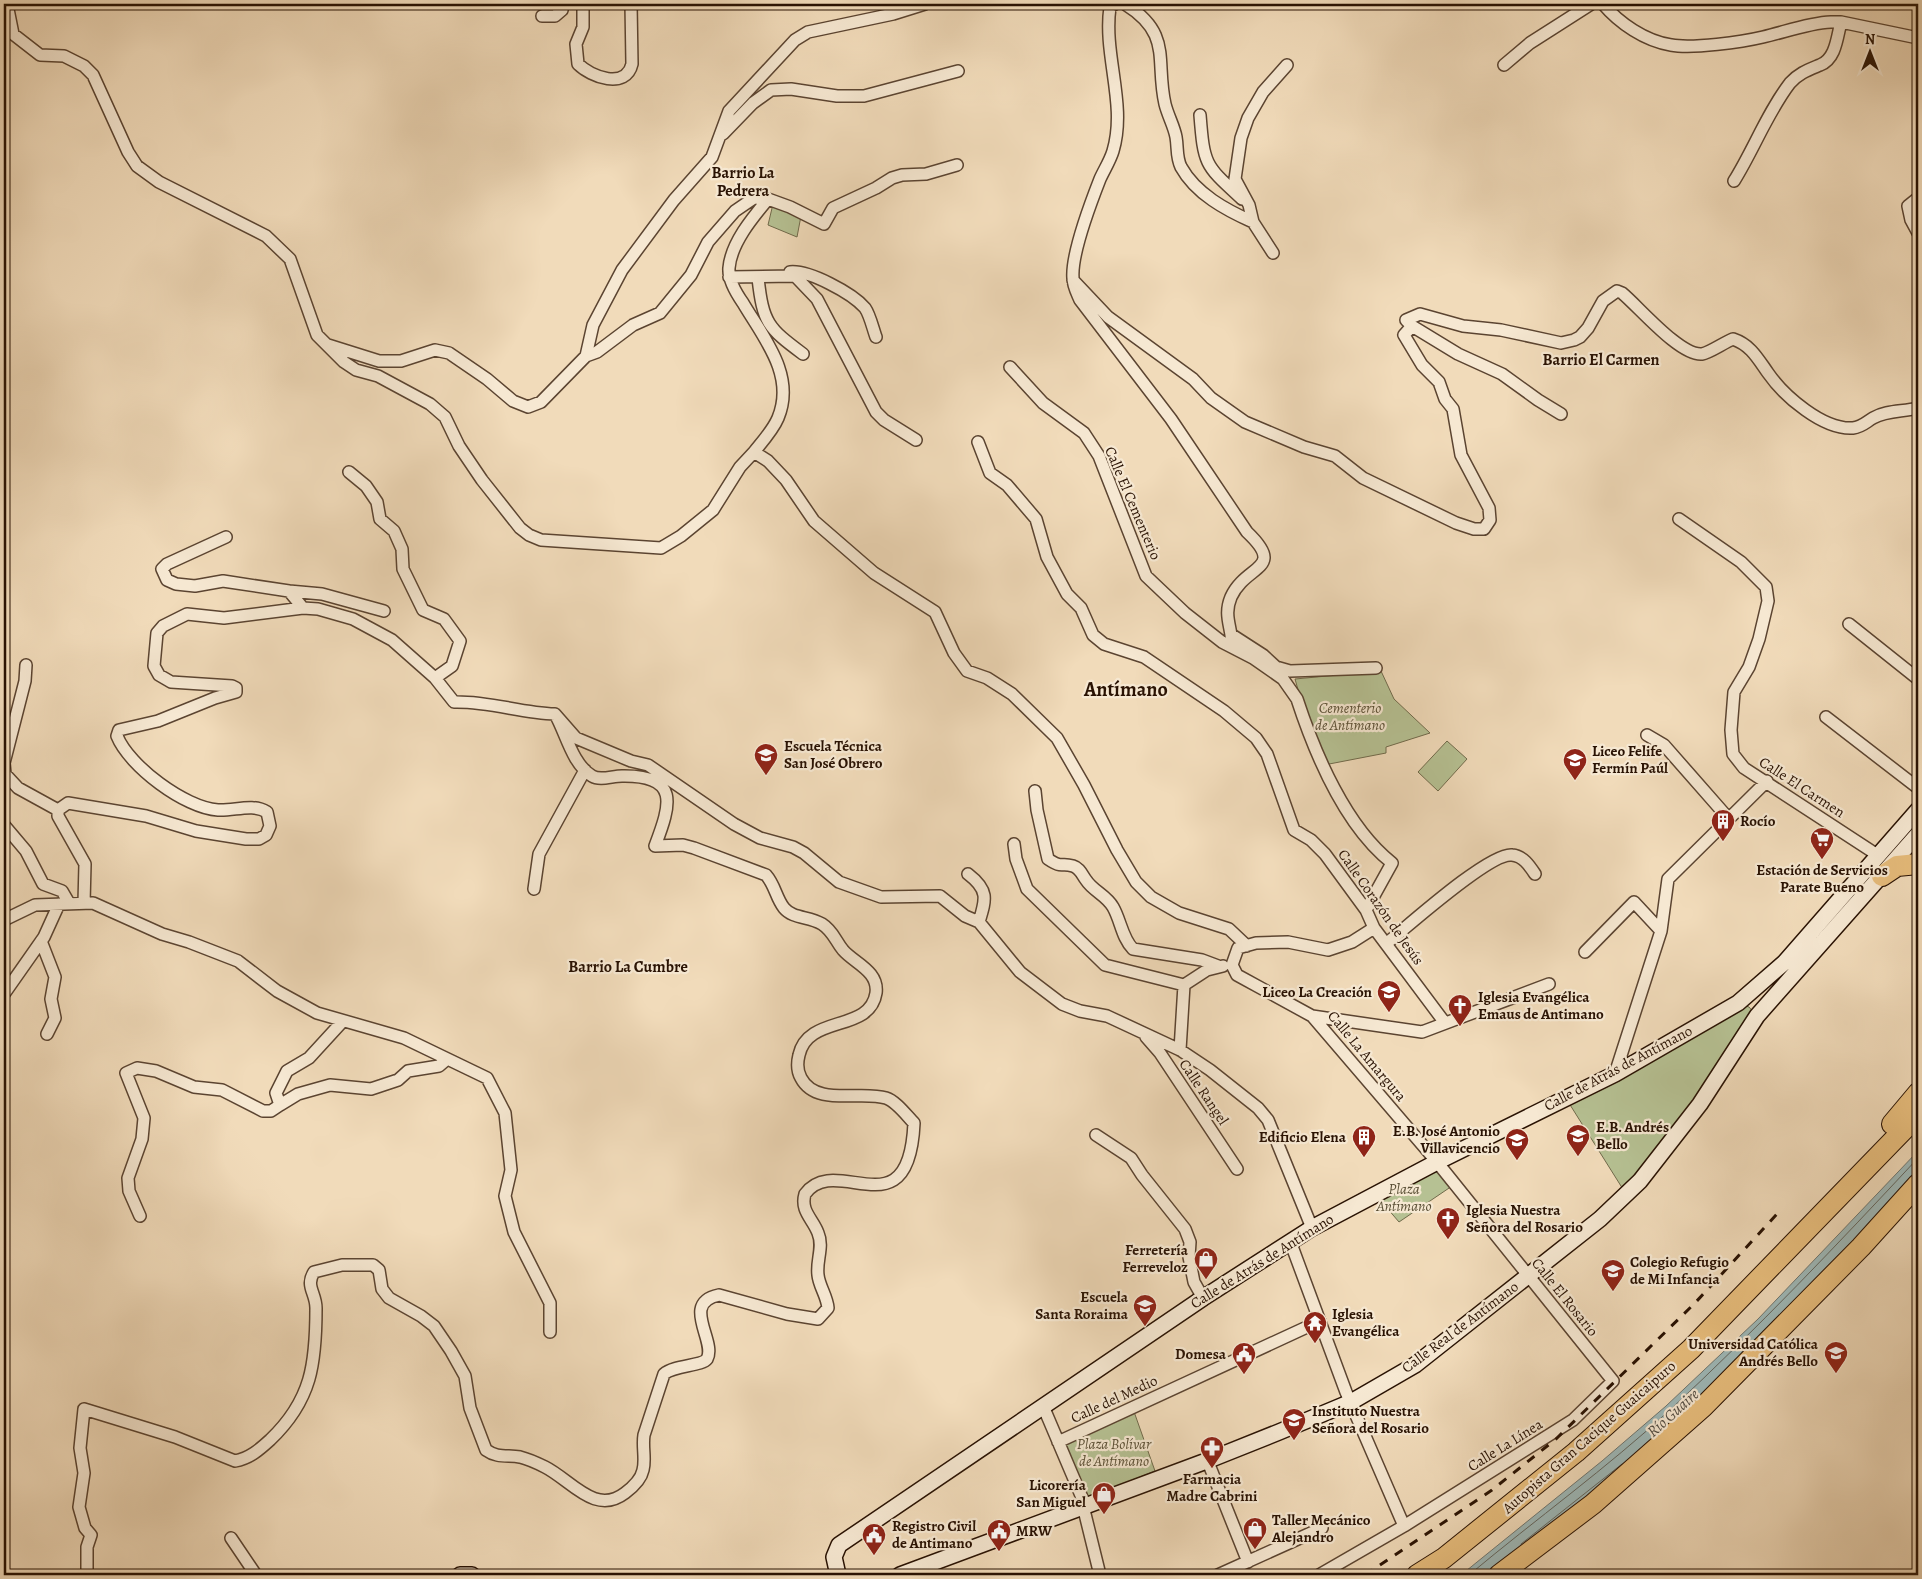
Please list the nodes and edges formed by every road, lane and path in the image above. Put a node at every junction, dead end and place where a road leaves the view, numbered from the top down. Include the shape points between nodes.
1 (7, 4) edge
2 (563, 4) edge
3 (583, 4) edge
4 (632, 4) edge
5 (925, 4) edge
6 (1115, 4) edge
7 (1125, 4) edge
8 (1591, 4) edge
9 (1603, 4) edge
10 (542, 16) dead end
11 (1840, 22) junction
12 (1918, 38) edge
13 (1504, 64) dead end
14 (1287, 65) dead end
15 (958, 71) dead end
16 (1200, 115) dead end
17 (720, 137) junction
18 (956, 165) dead end
19 (1734, 181) dead end
20 (1918, 198) edge
21 (768, 199) junction
22 (1249, 206) junction
23 (1253, 222) junction
24 (1918, 233) edge
25 (1273, 253) dead end
26 (781, 276) junction
27 (729, 277) junction
28 (758, 278) junction
29 (1073, 280) junction
30 (1412, 326) junction
31 (876, 338) dead end
32 (326, 345) junction
33 (804, 354) dead end
34 (586, 356) junction
35 (1010, 367) dead end
36 (1918, 408) edge
37 (1562, 414) dead end
38 (916, 440) dead end
39 (978, 442) dead end
40 (754, 452) junction
41 (350, 472) dead end
42 (1679, 519) dead end
43 (226, 537) dead end
44 (289, 591) junction
45 (303, 608) junction
46 (384, 611) dead end
47 (1849, 624) dead end
48 (1232, 641) junction
49 (26, 666) dead end
50 (1376, 668) dead end
51 (435, 678) junction
52 (1918, 679) edge
53 (555, 714) junction
54 (1826, 717) dead end
55 (1647, 735) dead end
56 (586, 770) junction
57 (1767, 781) junction
58 (1918, 788) edge
59 (1035, 791) dead end
60 (58, 810) junction
61 (1918, 810) edge
62 (1729, 819) junction
63 (4, 825) edge
64 (1911, 838) edge
65 (1014, 844) dead end
66 (1918, 864) edge
67 (1881, 866) junction
68 (968, 874) dead end
69 (1535, 874) dead end
70 (534, 889) dead end
71 (64, 903) junction
72 (84, 903) junction
73 (1366, 910) junction
74 (4, 920) edge
75 (979, 922) junction
76 (1374, 928) junction
77 (1661, 931) junction
78 (41, 941) junction
79 (1387, 943) junction
80 (1247, 946) junction
81 (1585, 952) dead end
82 (1232, 965) junction
83 (1218, 966) junction
84 (1791, 967) junction
85 (1184, 984) junction
86 (1549, 984) dead end
87 (4, 994) edge
88 (1738, 1003) junction
89 (1312, 1016) junction
90 (1757, 1016) junction
91 (342, 1022) junction
92 (1445, 1023) junction
93 (1143, 1033) junction
94 (47, 1034) dead end
95 (1180, 1050) junction
96 (446, 1060) junction
97 (1614, 1074) junction
98 (1918, 1093) edge
99 (280, 1105) junction
100 (1918, 1115) edge
101 (1096, 1135) dead end
102 (1437, 1162) junction
103 (1237, 1169) dead end
104 (1918, 1184) edge
105 (140, 1216) dead end
106 (1312, 1228) junction
107 (1801, 1234) junction
108 (1290, 1241) junction
109 (1529, 1275) junction
110 (1203, 1298) junction
111 (1320, 1321) junction
112 (550, 1332) dead end
113 (1613, 1381) joint
114 (1351, 1402) junction
115 (1043, 1406) junction
116 (1058, 1442) junction
117 (1211, 1457) junction
118 (1084, 1503) junction
119 (1404, 1526) junction
120 (1322, 1528) dead end
121 (231, 1538) dead end
122 (1248, 1562) junction
123 (87, 1575) edge
124 (256, 1575) edge
125 (460, 1575) edge
126 (472, 1575) edge
127 (838, 1575) edge
128 (900, 1575) edge
129 (1100, 1575) edge
130 (1218, 1575) edge
131 (1319, 1575) edge
132 (1417, 1575) edge
133 (1499, 1575) edge

1 - 32 street via 13,34 40,55 64,56 84,66 93,75 137,166 159,182 266,236 290,259 317,335
2 - 10 street via 555,16
3 - 4 street via 583,27 576,44 578,64 586,73 615,79 624,76 632,64
5 - 17 street via 808,32 795,40 729,111
6 - 29 street via 1110,7 1108,22 1117,134 1079,242
7 - 23 street via 1154,31 1158,41 1165,104 1181,167 1192,182 1217,204
8 - 13 street via 1530,43
9 - 11 street via 1632,28 1652,40 1672,46 1735,42 1821,22
11 - 12 street
11 - 19 street via 1828,60 1798,75 1791,83 1756,138
14 - 22 street via 1263,92 1241,138 1235,179
15 - 17 street via 864,96 771,90 753,103
16 - 22 street via 1206,162 1212,172
17 - 34 street via 712,157 674,200 622,270 593,324
18 - 21 street via 926,174 892,178 833,208 824,224 790,206
20 - 24 street via 1908,206
21 - 27 street via 733,252
21 - 34 street via 754,198 735,211 708,242 691,275 660,313 633,325 597,352
22 - 23 street
23 - 25 street
26 - 28 street
26 - 31 street via 798,271 845,293 865,309
26 - 38 street via 795,276 817,299 876,412
27 - 28 street
27 - 40 street via 770,345 781,372 784,393 778,418
28 - 33 street via 766,321 773,331
29 - 30 street via 1108,317 1193,379 1211,398 1244,422 1335,456 1364,478 1456,523 1484,529 1490,520 1488,508 1461,455 1453,409 1439,382 1409,346 1404,335
29 - 48 street via 1080,300 1170,419 1247,532 1262,547 1263,562 1231,596 1226,616
30 - 36 street via 1406,320 1420,314 1456,325 1501,330 1561,343 1580,337 1603,301 1617,292 1690,352 1703,354 1734,339 1743,342 1782,391 1807,412 1822,419 1851,428 1883,413
30 - 37 street via 1458,354 1502,374
32 - 34 street via 380,361 401,361 435,350 449,353 513,401 528,407 541,402
32 - 40 street via 350,366 378,376 430,404 445,417 459,446 482,480 520,528 541,540 661,548 713,510 740,467
35 - 48 street, Calle El Cementerio via 1043,403 1084,433 1099,456 1146,576 1222,642
39 - 73 street, Calle Corazón de Jesús via 990,473 1007,485 1036,519 1047,558 1067,594 1081,608 1093,635 1104,644 1144,657 1224,711 1256,738 1267,754 1294,830 1326,854
40 - 80 street via 786,480 814,521 874,573 935,612 954,653 967,670 1012,694 1057,738 1136,882 1151,897 1179,913 1229,929
41 - 51 street via 366,486 377,502 380,519 394,531 402,549 403,568 423,610 444,619 460,641 452,666
42 - 57 street, Calle El Carmen via 1740,562 1766,587 1768,601 1759,639 1750,667 1734,692 1730,730 1732,754 1744,768
43 - 44 street via 167,564 162,569 167,580 195,586 223,580
44 - 45 street
44 - 46 street via 322,594
45 - 51 street via 353,619 392,640
45 - 60 street via 224,618 187,614 163,626 155,640 154,666 159,675 172,682 232,686 236,692 168,718 117,732 126,754 188,801 217,810 256,808 267,812 270,826 266,835 259,839 246,839 196,831 146,816 74,802 62,805
47 - 52 street
48 - 50 street via 1263,655 1276,667 1290,671
48 - 73 street, Calle El Cementerio via 1283,679 1292,691 1326,775 1372,843 1392,863
49 - 60 street via 4,763 5,774 18,788
51 - 53 street via 454,702 480,702 526,713
53 - 56 street via 567,744
53 - 75 street via 576,738 648,765 734,824 760,838 804,853 839,882 881,897 940,896 965,916
54 - 58 street
55 - 62 street via 1664,744
56 - 70 street via 539,854
56 - 123 street via 598,778 623,776 652,778 658,782 669,799 655,846 694,848 766,875 774,883 784,908 792,915 807,917 830,929 845,952 872,976 876,990 868,1010 856,1018 818,1030 805,1041 797,1066 807,1086 818,1092 887,1098 914,1123 913,1144 905,1166 889,1182 879,1186 845,1181 821,1182 805,1194 804,1206 819,1233 818,1276 828,1308 824,1315 818,1319 806,1318 720,1295 705,1302 700,1318 708,1352 706,1359 702,1363 671,1368 664,1374 644,1435 644,1468 640,1477 616,1500 596,1501 535,1463 486,1450 470,1408 465,1376 451,1351 434,1326 389,1298 382,1289 379,1270 373,1265 342,1265 314,1272 310,1288 316,1300 316,1353 309,1382 297,1406 256,1453 235,1461 168,1434 84,1409 80,1448 84,1473 79,1507 85,1528 91,1535 87,1547
57 - 62 street
57 - 67 street, Calle El Carmen
59 - 83 street via 1048,859 1059,866 1073,866 1108,899 1133,950 1202,960
60 - 72 street via 60,820 85,864
61 - 64 street
62 - 77 street via 1668,879
63 - 71 street via 26,851 43,884 62,891
64 - 67 street
65 - 85 street via 1016,860 1027,889 1105,965
66 - 67 highway
67 - 84 street
68 - 75 street via 985,893
69 - 79 street via 1520,857 1506,855 1477,870
71 - 72 street
71 - 74 street via 35,905
71 - 78 street
72 - 91 street via 93,903 162,934 238,961 317,1013
73 - 76 street, Calle Corazón de Jesús
75 - 93 street via 1020,972 1062,1004 1107,1016
76 - 79 street, Calle Corazón de Jesús
76 - 80 street via 1352,942 1328,950 1288,942
77 - 81 street via 1634,902
77 - 97 street
78 - 87 street
78 - 94 street via 55,977 52,999 55,1018
79 - 92 street, Calle Corazón de Jesús
80 - 82 street via 1238,948
82 - 83 street
82 - 89 street, Calle La Amargura via 1237,975
83 - 85 street
84 - 88 street, Calle de Atrás de Antímano
84 - 90 street, Calle Real de Antímano
85 - 95 street
86 - 92 street, Calle La Amargura
88 - 90 street
88 - 97 street, Calle de Atrás de Antímano
89 - 92 street, Calle La Amargura via 1422,1032
89 - 102 street, Calle La Amargura
90 - 109 street, Calle Real de Antímano via 1700,1104 1640,1181 1600,1219
91 - 96 street via 404,1038
91 - 99 street via 309,1058 283,1077 276,1092
93 - 95 street
93 - 103 street, Calle Rangel via 1160,1053
95 - 106 street via 1249,1101 1268,1120
96 - 99 street via 439,1066 408,1071 398,1080 371,1089 330,1085 298,1094
96 - 112 street via 487,1078 505,1113 511,1170 506,1196 514,1232 550,1303
97 - 102 street, Calle de Atrás de Antímano
98 - 107 highway
99 - 105 street via 271,1111 263,1111 222,1090 194,1086 156,1071 137,1068 126,1073 144,1118 142,1139 128,1178 129,1191
100 - 107 highway, Autopista Gran Cacique Guaicaipuro
101 - 110 street via 1131,1158 1185,1229 1190,1242 1189,1258 1194,1282
102 - 106 street, Calle de Atrás de Antímano
102 - 109 street, Calle El Rosario
104 - 133 highway via 1861,1247 1703,1407 1593,1504
106 - 108 street, Calle de Atrás de Antímano
107 - 132 highway, Autopista Gran Cacique Guaicaipuro via 1691,1349 1580,1449 1444,1558
108 - 110 street, Calle de Atrás de Antímano
108 - 111 street
109 - 113 street, Calle El Rosario
109 - 114 street, Calle Real de Antímano via 1415,1365
110 - 115 street, Calle de Atrás de Antímano
111 - 114 street
111 - 116 street, Calle del Medio
113 - 119 street, Calle La Línea via 1573,1420
114 - 117 street, Calle Real de Antímano
114 - 119 street
115 - 116 street
115 - 127 street, Calle de Atrás de Antímano via 838,1545 834,1557
116 - 118 street
117 - 118 street, Calle Real de Antímano
117 - 122 street
118 - 128 street, Calle Real de Antímano
118 - 129 street
119 - 131 street, Calle La Línea
120 - 122 street
121 - 124 street
122 - 130 street
125 - 126 street

